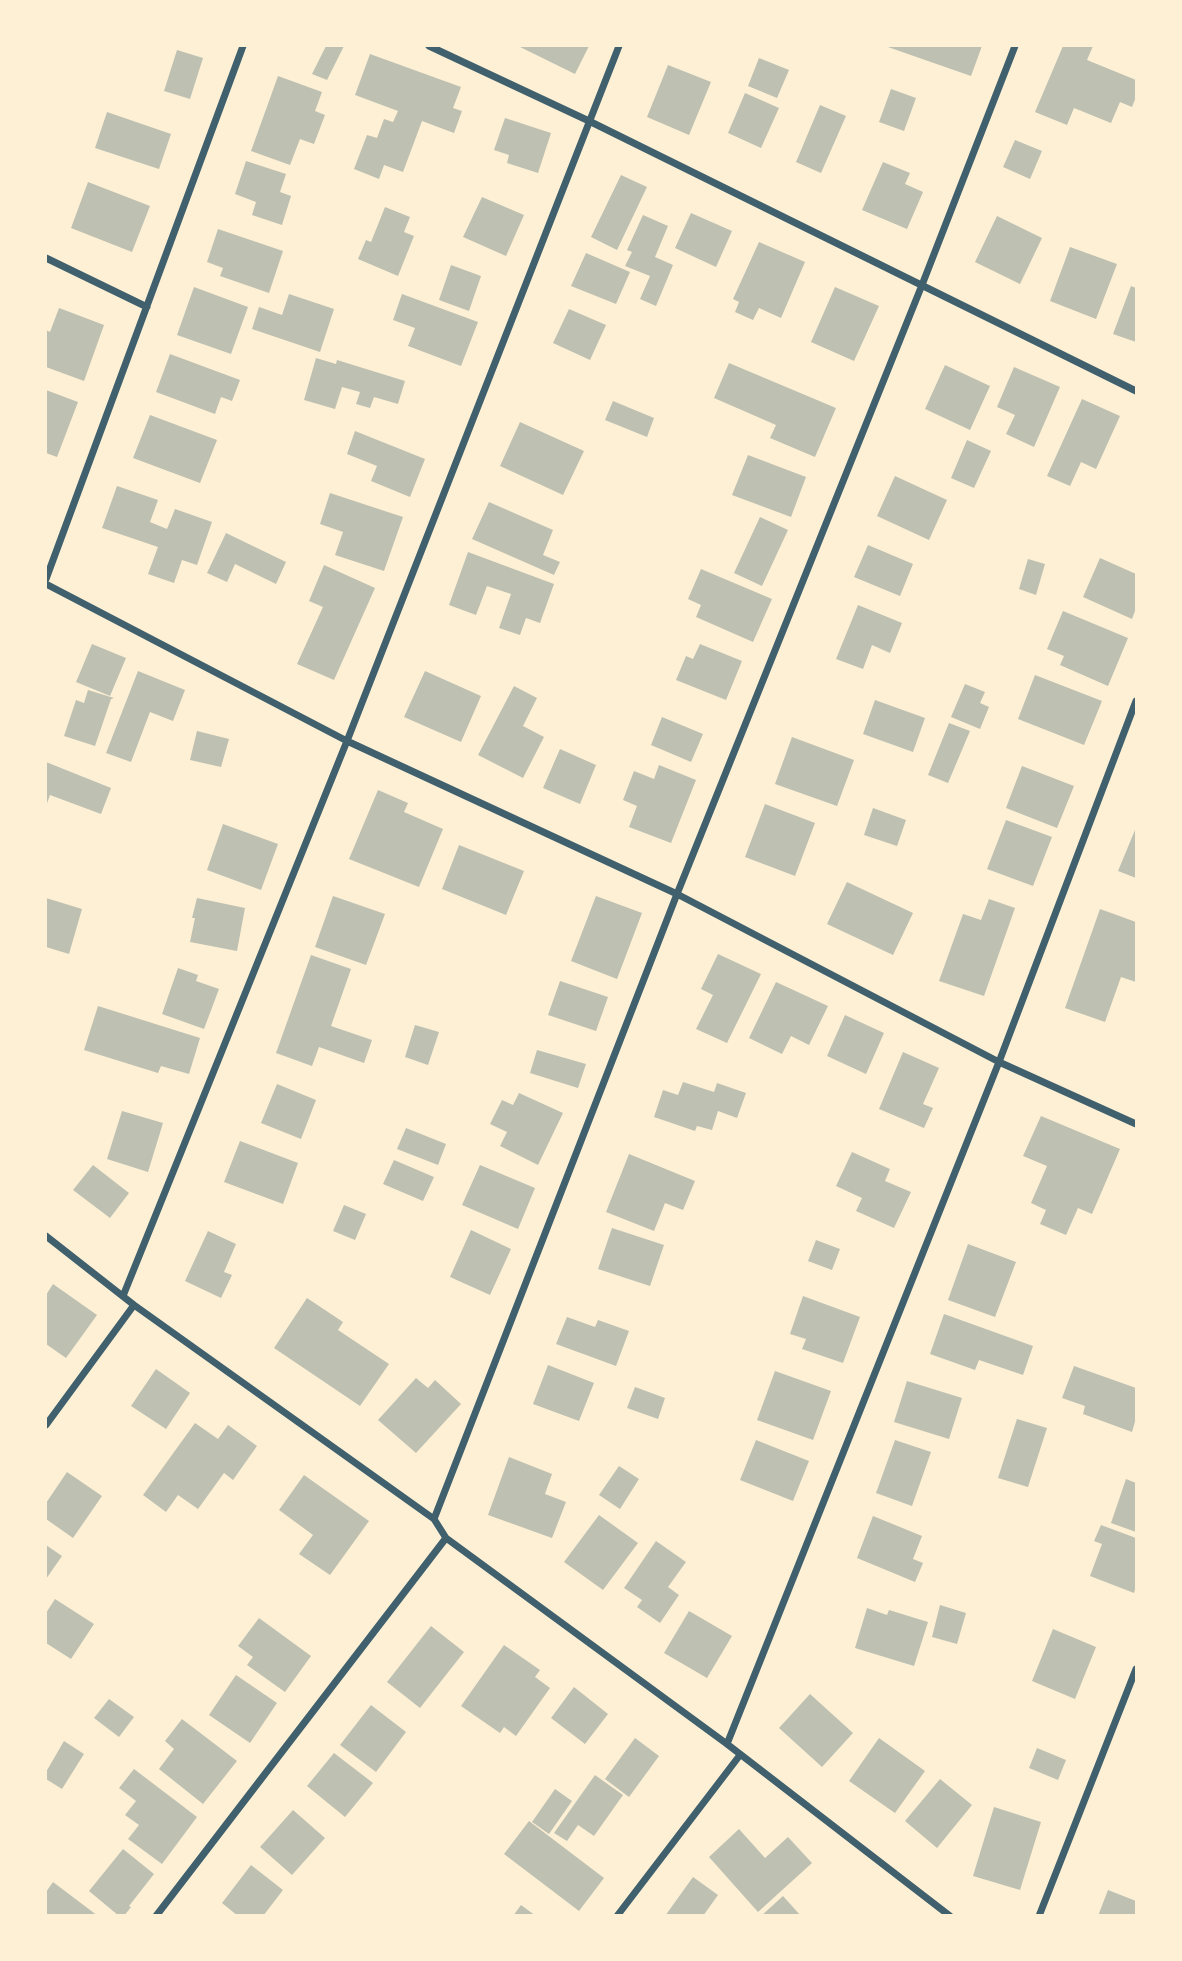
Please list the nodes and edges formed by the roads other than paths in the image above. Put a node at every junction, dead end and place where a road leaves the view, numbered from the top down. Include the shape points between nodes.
1 (243, 46) edge
2 (429, 46) edge
3 (619, 46) edge
4 (1015, 46) edge
5 (589, 121) junction
6 (46, 258) edge
7 (922, 285) junction
8 (147, 307) junction
9 (1136, 391) edge
10 (46, 582) edge
11 (1136, 701) edge
12 (347, 741) junction
13 (677, 894) junction
14 (999, 1062) junction
15 (1136, 1124) edge
16 (46, 1236) edge
17 (123, 1296) junction
18 (134, 1305) junction
19 (46, 1424) edge
20 (434, 1519) junction
21 (446, 1538) junction
22 (1136, 1669) edge
23 (727, 1744) junction
24 (740, 1755) junction
25 (156, 1916) edge
26 (617, 1916) edge
27 (950, 1916) edge
28 (1039, 1916) edge

1 - 8 street
2 - 5 street
3 - 5 street
4 - 7 street
5 - 7 street
5 - 12 street
6 - 8 street
7 - 9 street
7 - 13 street
8 - 10 street
10 - 12 street
11 - 14 street
12 - 13 street
12 - 17 street
13 - 14 street
13 - 20 street
14 - 15 street
14 - 23 street
16 - 17 street
17 - 18 street
18 - 19 street
18 - 20 street
20 - 21 street
21 - 23 street
21 - 25 street
22 - 28 street
23 - 24 street
24 - 26 street
24 - 27 street

